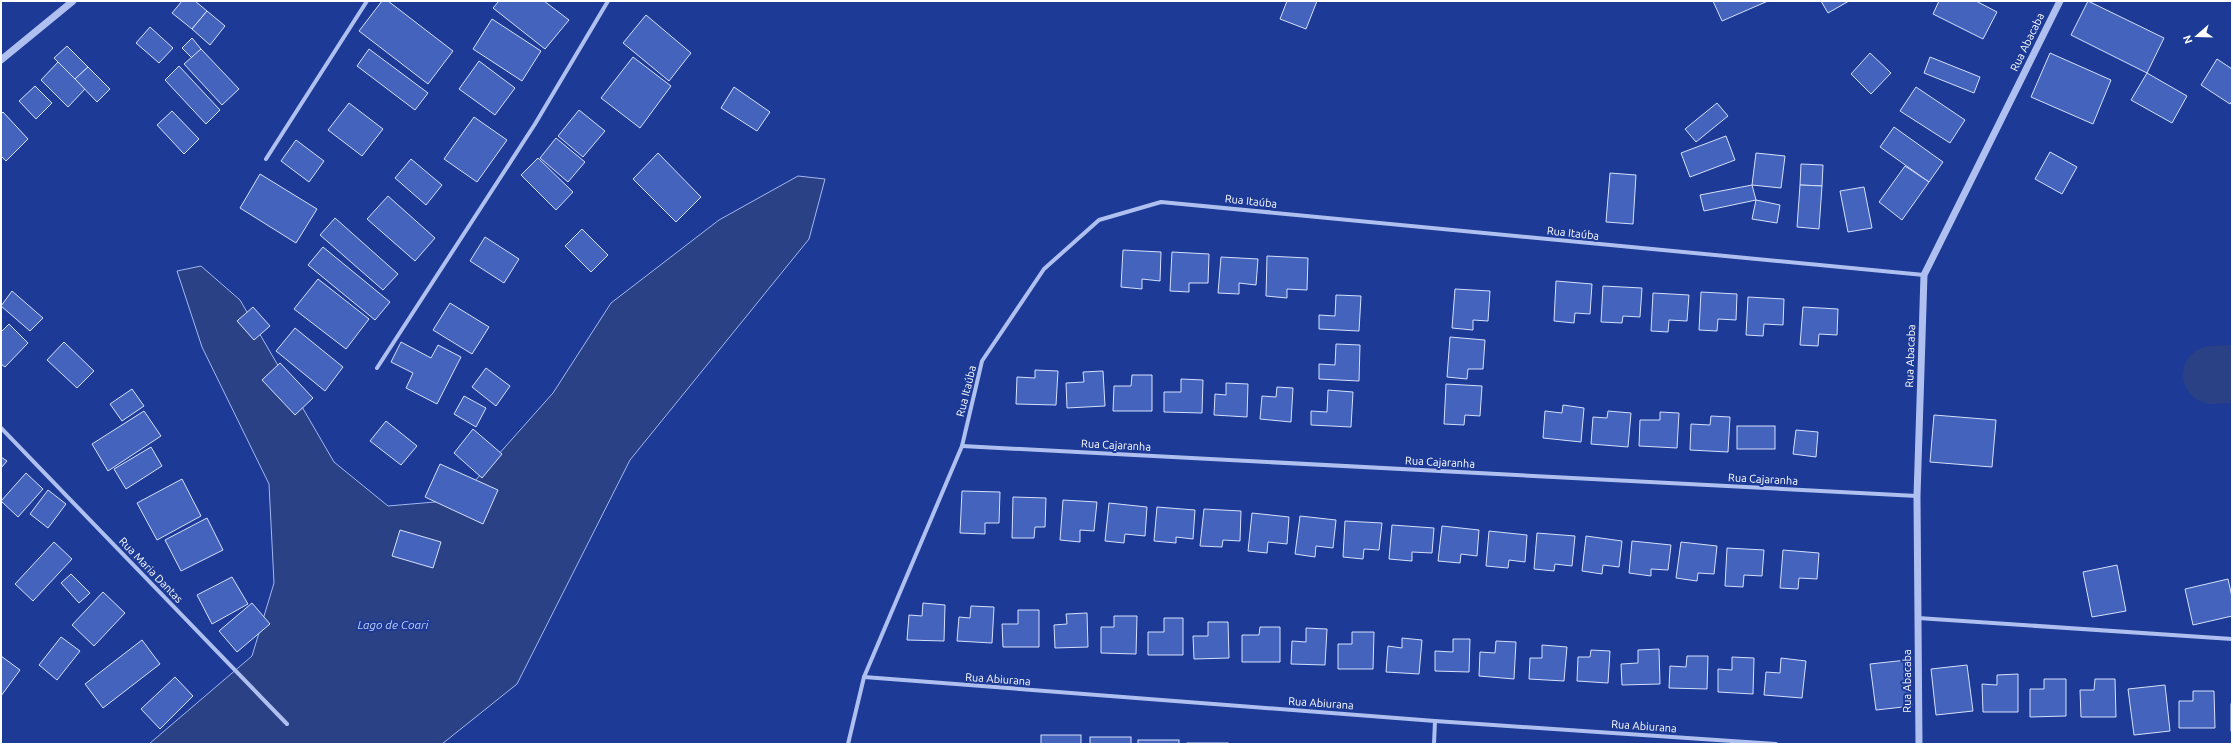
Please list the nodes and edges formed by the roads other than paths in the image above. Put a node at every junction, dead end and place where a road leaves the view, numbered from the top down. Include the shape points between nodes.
1 (73, 1) edge
2 (367, 1) edge
3 (608, 1) edge
4 (2060, 1) edge
5 (1, 60) edge
6 (266, 159) dead end
7 (1924, 275) junction
8 (377, 368) dead end
9 (1, 428) edge
10 (962, 446) junction
11 (1917, 496) junction
12 (1918, 618) junction
13 (2232, 639) edge
14 (864, 678) junction
15 (1435, 721) junction
16 (287, 724) dead end
17 (848, 744) edge
18 (1434, 744) edge
19 (1776, 744) edge
20 (1919, 744) edge

1 - 5 street
2 - 6 street
3 - 8 street via 535,124
4 - 7 street, Rua Abacaba
7 - 10 street, Rua Itaúba via 1160,202 1099,220 1044,269 982,362
7 - 11 street, Rua Abacaba
9 - 16 street, Rua Maria Dantas
10 - 11 street, Rua Cajaranha
10 - 14 street, Rua Itaúba
11 - 12 street, Rua Abacaba
12 - 13 street
12 - 20 street, Rua Abacaba
14 - 15 street, Rua Abiurana
14 - 17 street, Rua Itaúba
15 - 18 street
15 - 19 street, Rua Abiurana

